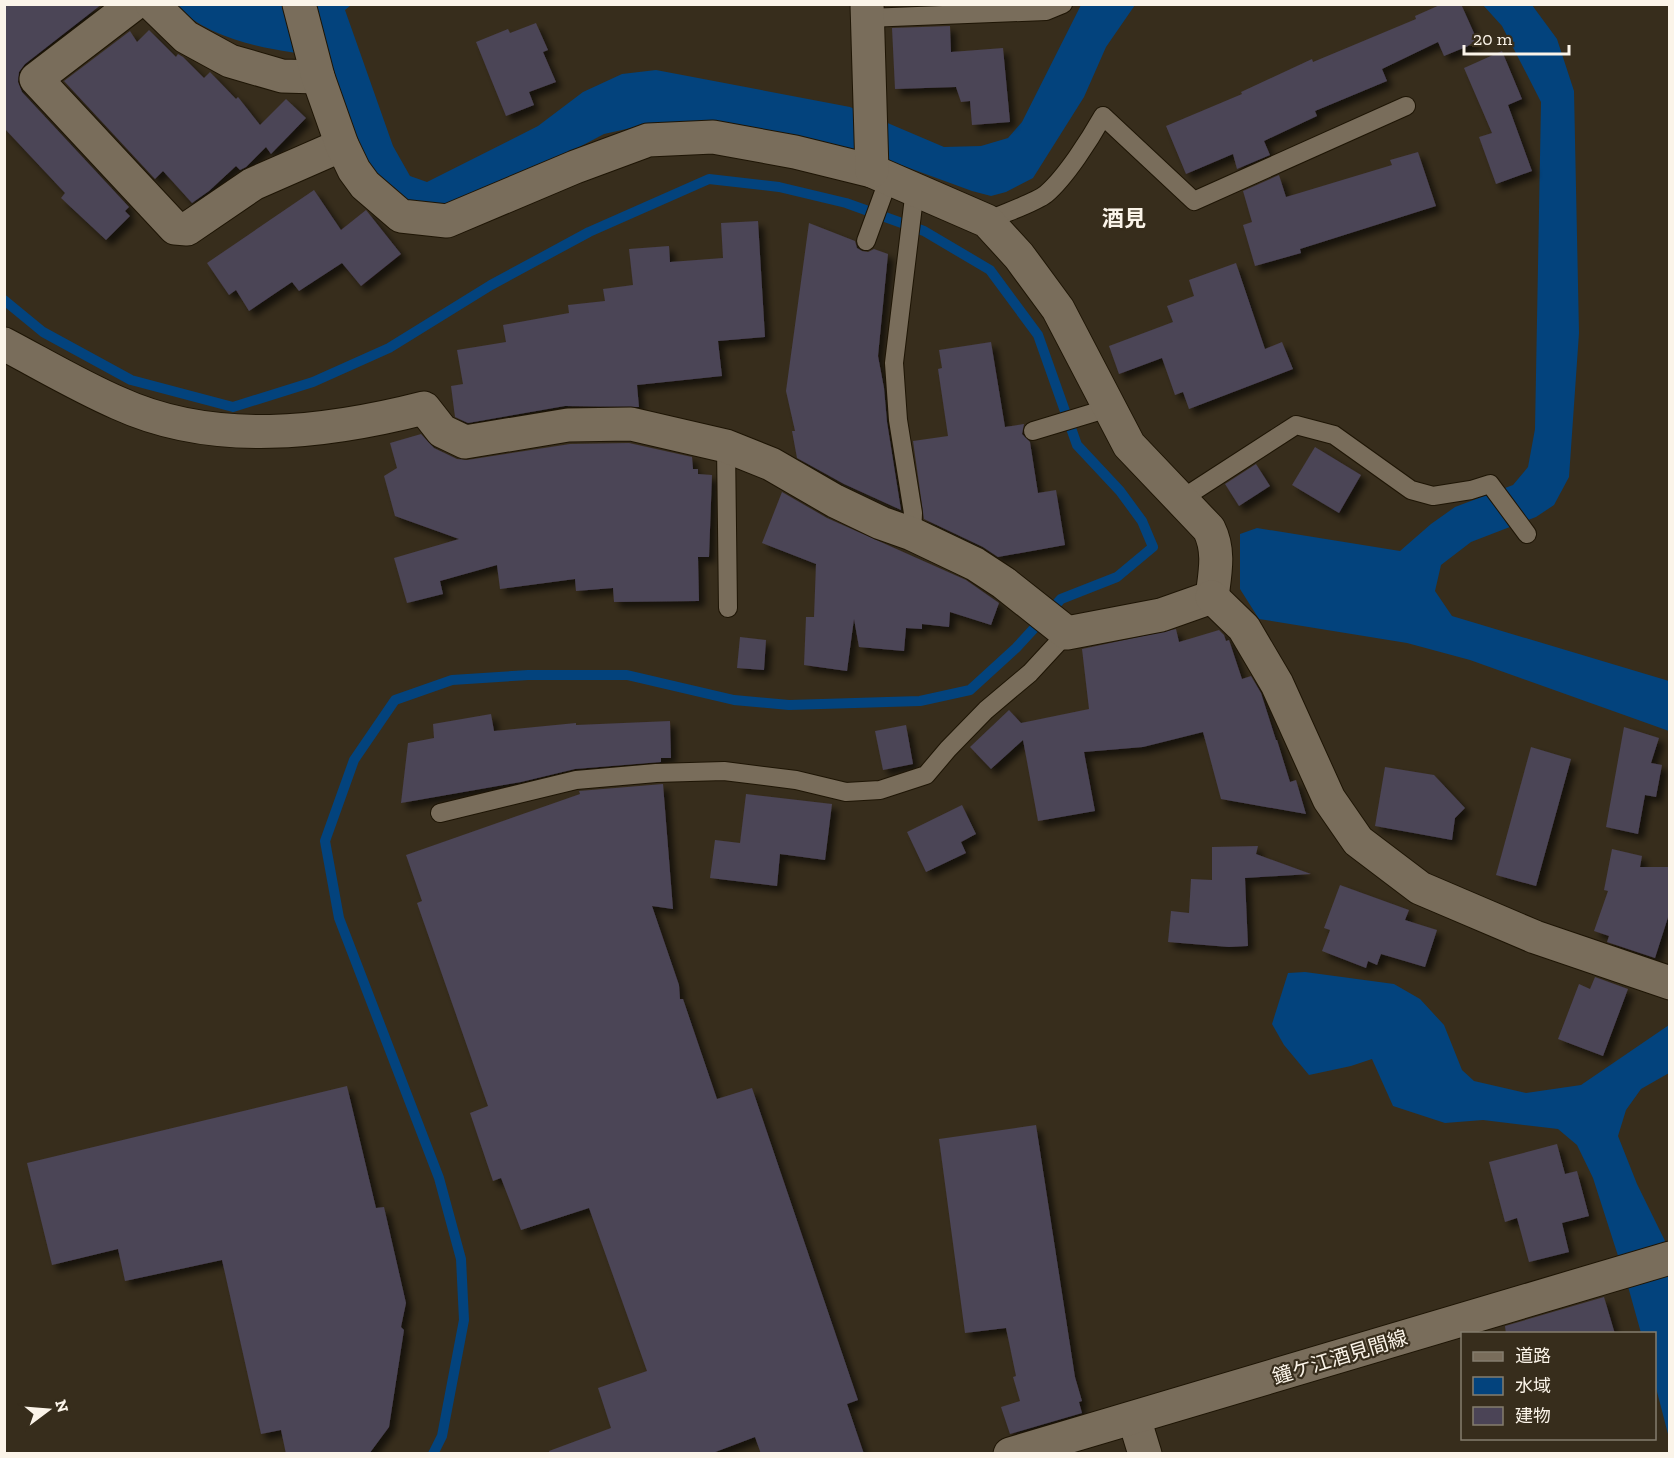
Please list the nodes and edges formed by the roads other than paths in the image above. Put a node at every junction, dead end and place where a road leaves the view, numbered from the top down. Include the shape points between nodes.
1 (134, 4) edge
2 (152, 4) edge
3 (299, 4) edge
4 (1063, 4) edge
5 (867, 11) edge
6 (318, 77) junction
7 (1406, 106) dead end
8 (342, 145) junction
9 (892, 179) junction
10 (987, 221) junction
11 (866, 241) dead end
12 (4, 344) edge
13 (1109, 408) junction
14 (1033, 430) dead end
15 (726, 446) junction
16 (1180, 500) junction
17 (912, 534) junction
18 (1527, 534) dead end
19 (1212, 597) junction
20 (728, 608) dead end
21 (1068, 633) junction
22 (440, 813) dead end
23 (1670, 983) edge
24 (1670, 1258) edge
25 (1134, 1418) junction
26 (1010, 1454) edge
27 (1145, 1454) edge

1 - 8 street via 36,79 176,228 187,229 253,184
2 - 6 street via 186,37 230,61 282,76
3 - 6 street
4 - 5 lane via 1046,11
5 - 9 street
6 - 8 street
7 - 10 lane via 1194,201 1103,116 1072,164 1045,195
8 - 9 street via 366,185 401,216 447,221 648,141 713,137 795,152
9 - 10 street
9 - 11 lane
9 - 17 lane via 894,363 898,420 913,513
10 - 13 street via 1058,309
12 - 15 street via 119,404 179,423 221,429 308,429 424,408 442,430 465,441 568,425 631,424
13 - 14 lane
13 - 16 street via 1129,445
15 - 17 street via 771,464 881,523
15 - 20 lane
16 - 18 lane via 1296,425 1334,435 1411,490 1433,496 1490,484
16 - 19 street via 1215,540 1217,562
17 - 21 street via 975,564
19 - 21 street via 1161,615
19 - 23 street via 1244,627 1277,684 1329,799 1358,841 1420,888 1534,937
21 - 22 lane via 963,733 926,775 880,790 846,792 796,780 724,771 656,773 576,780
24 - 25 street, 鐘ケ江酒見間線
25 - 26 street, 鐘ケ江酒見間線
25 - 27 street

